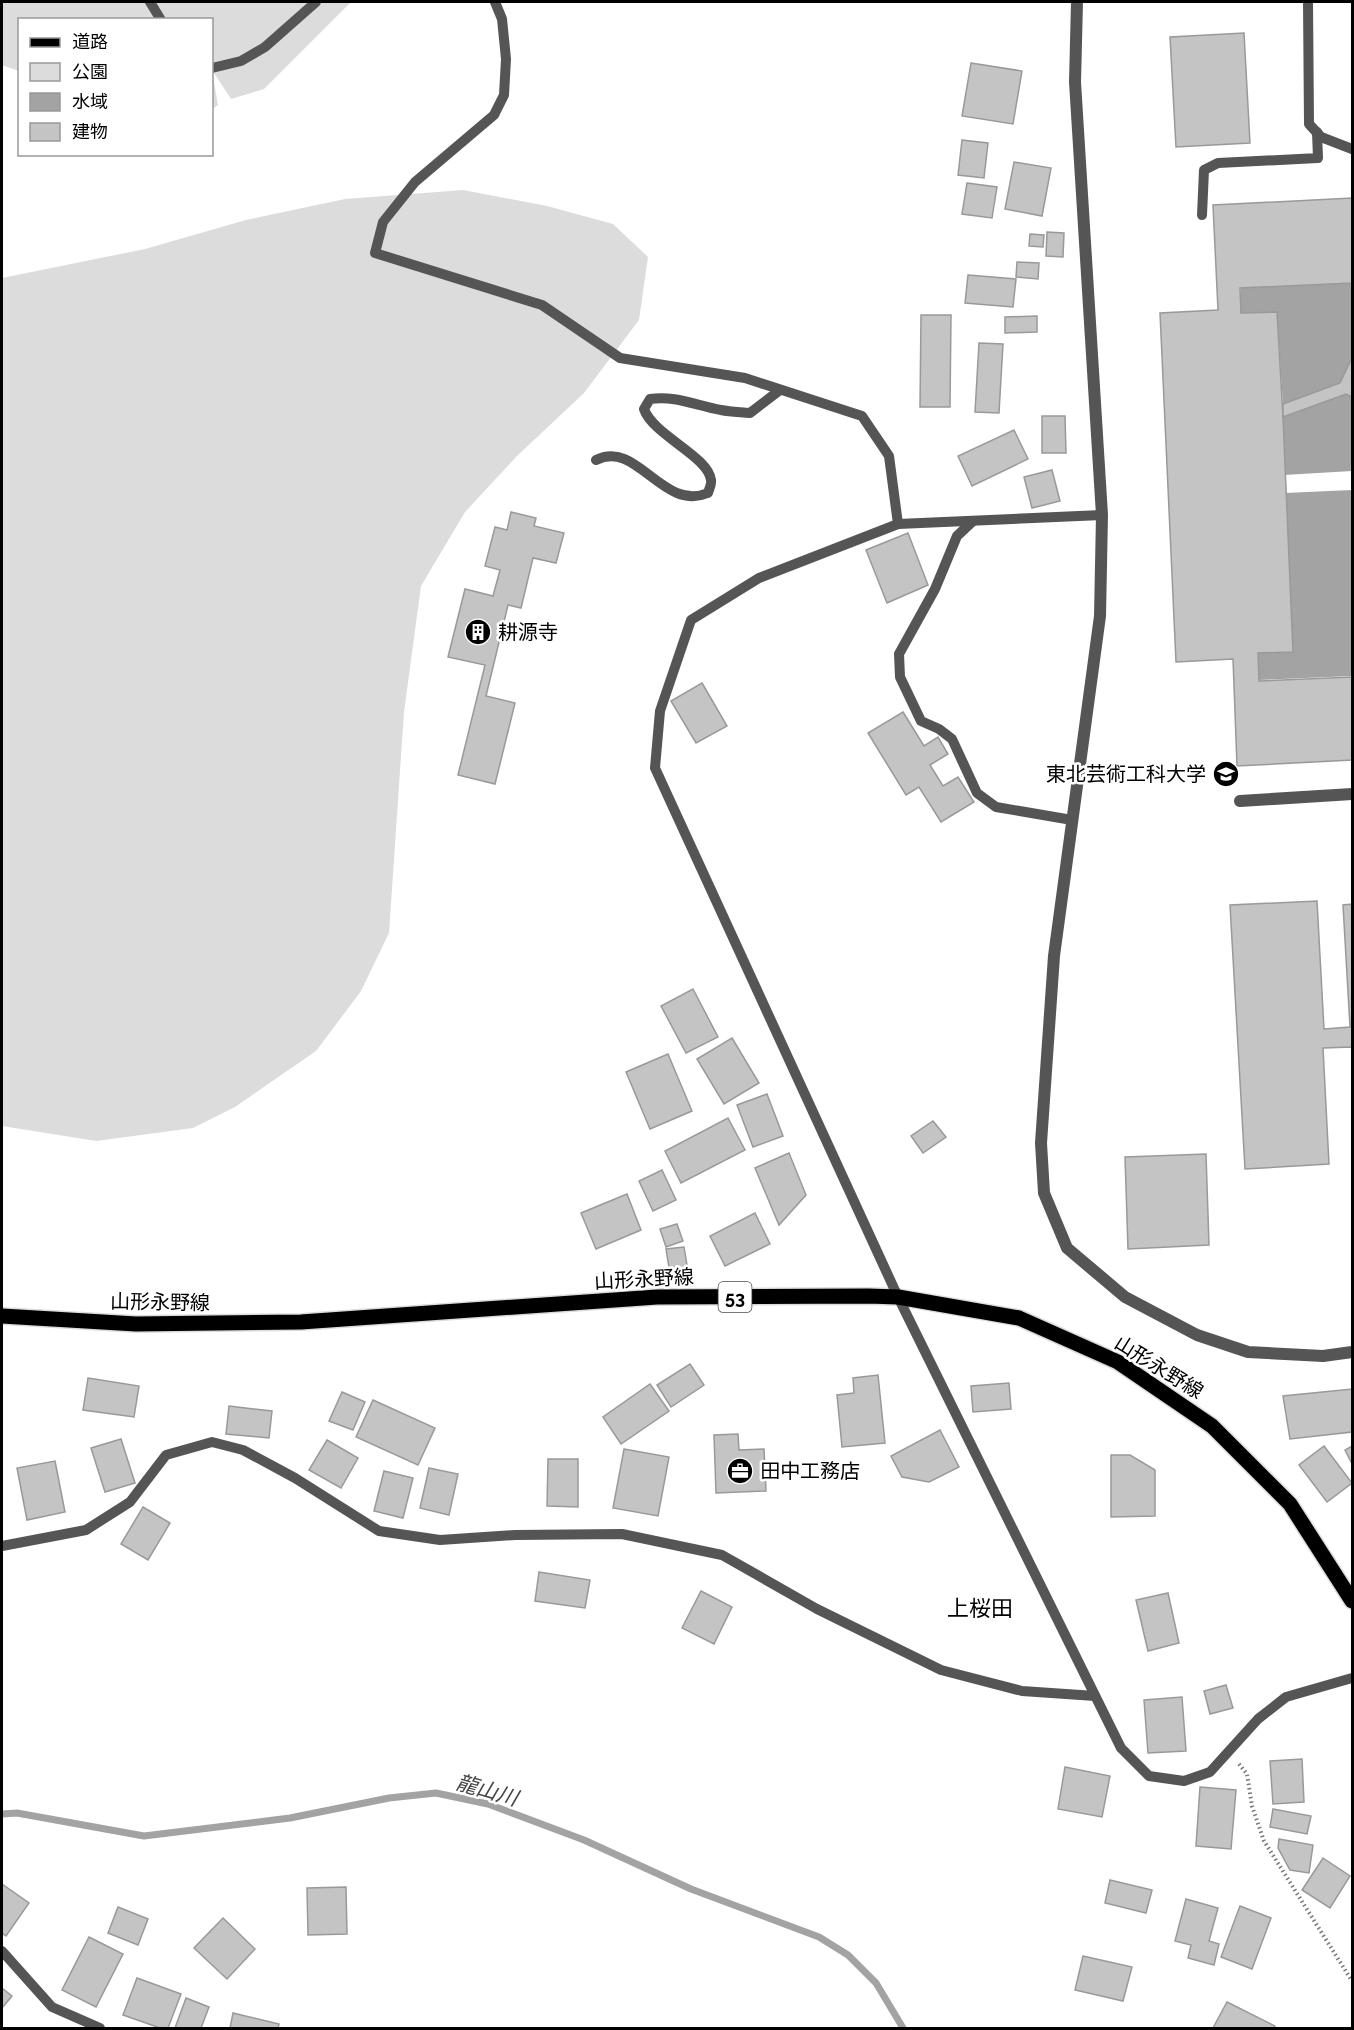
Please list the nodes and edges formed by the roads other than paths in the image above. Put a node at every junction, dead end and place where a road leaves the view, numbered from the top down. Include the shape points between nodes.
1 (150, 2) edge
2 (316, 2) edge
3 (495, 2) edge
4 (1077, 2) edge
5 (1308, 2) edge
6 (160, 18) edge
7 (213, 68) edge
8 (1317, 132) junction
9 (1353, 149) edge
10 (1202, 215) dead end
11 (780, 390) junction
12 (596, 460) dead end
13 (1102, 515) junction
14 (973, 521) junction
15 (898, 524) junction
16 (1353, 794) edge
17 (1240, 801) dead end
18 (1072, 820) junction
19 (898, 1297) junction
20 (2, 1316) edge
21 (1353, 1352) edge
22 (2, 1546) edge
23 (1353, 1601) edge
24 (1353, 1678) edge
25 (1095, 1696) junction
26 (2, 1951) edge
27 (100, 2028) edge

1 - 6 lane
2 - 7 lane via 265,47 241,61
3 - 11 lane via 502,19 506,59 504,95 494,115 415,182 383,222 375,253 542,305 620,358 746,378
4 - 13 street via 1075,82
5 - 8 lane via 1309,124
8 - 9 lane
8 - 10 lane via 1318,158 1218,163 1204,170
11 - 12 lane via 750,413 722,411 669,398 650,399 644,409 653,424 709,472 712,482 708,493 696,498 668,490 621,458 604,456
11 - 15 lane via 862,416 889,456
13 - 14 lane
13 - 18 street via 1101,616
14 - 15 lane
14 - 18 lane via 957,536 935,588 899,654 900,678 921,721 952,740 977,793 996,807
15 - 19 lane via 759,578 691,620 660,711 655,768
16 - 17 street
18 - 21 street via 1054,956 1041,1143 1044,1193 1067,1248 1125,1297 1197,1335 1248,1352 1323,1356
19 - 20 main road, 山形永野線 / 53 via 657,1298 301,1322 136,1324
19 - 23 main road, 山形永野線 / 53 via 1019,1318 1128,1368 1212,1426 1290,1504
19 - 25 lane
22 - 25 lane via 86,1530 130,1502 166,1455 212,1442 243,1450 379,1531 440,1539 622,1534 722,1555 941,1670 1022,1691
24 - 25 lane via 1286,1697 1258,1719 1210,1772 1184,1781 1149,1776 1121,1748
26 - 27 lane via 52,2007

